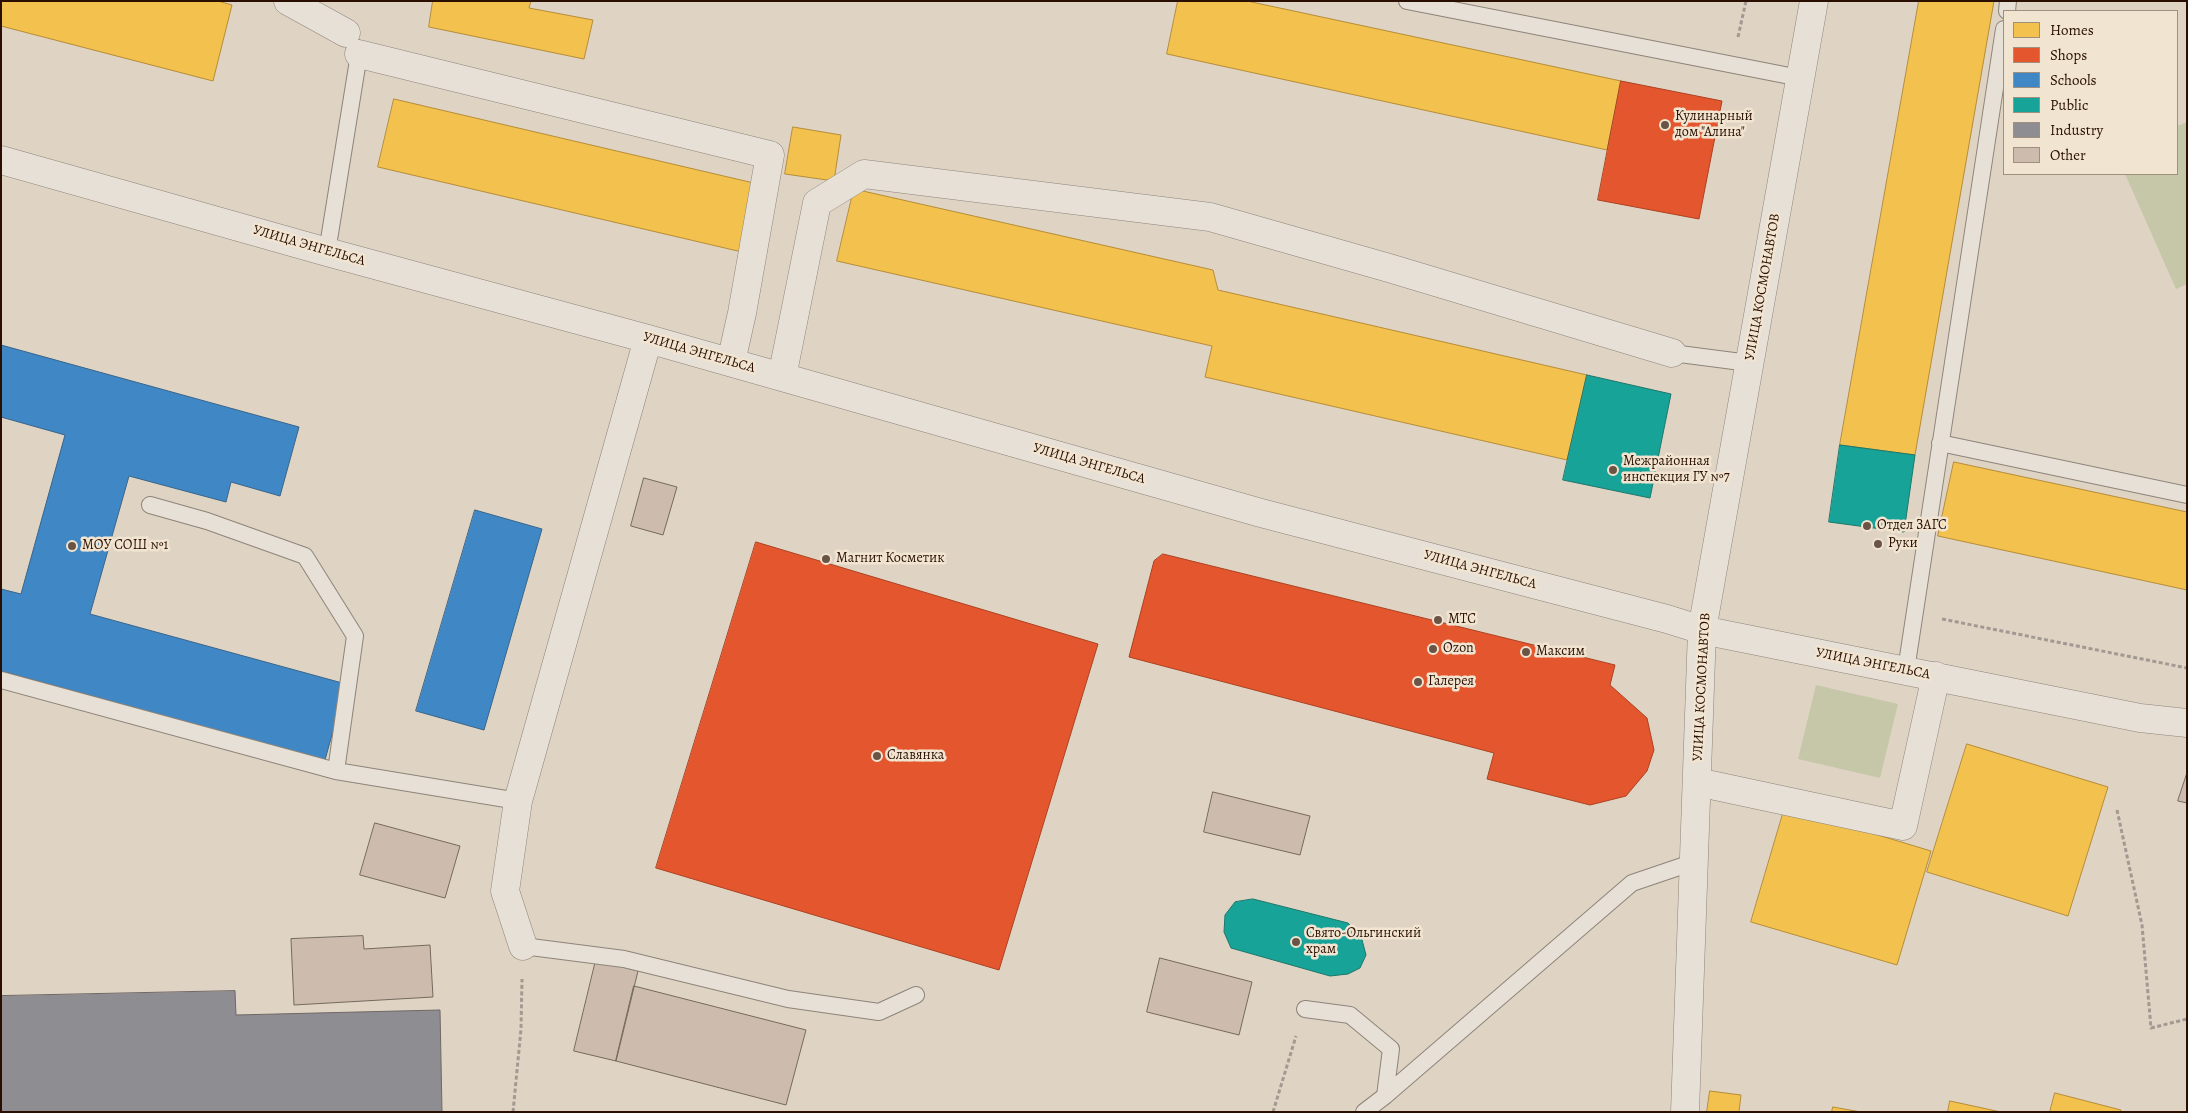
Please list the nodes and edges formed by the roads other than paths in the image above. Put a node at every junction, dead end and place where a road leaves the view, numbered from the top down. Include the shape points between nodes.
1 (288, 1) edge
2 (1407, 1) edge
3 (1814, 1) edge
4 (2003, 35) edge
5 (352, 43) junction
6 (1800, 78) junction
7 (1, 160) edge
8 (327, 252) junction
9 (648, 339) junction
10 (1672, 353) joint
11 (731, 362) junction
12 (1749, 363) junction
13 (782, 377) junction
14 (1940, 443) junction
15 (2187, 495) edge
16 (150, 505) dead end
17 (1702, 630) junction
18 (1906, 670) junction
19 (1936, 676) junction
20 (1, 680) edge
21 (2187, 723) edge
22 (336, 771) junction
23 (1697, 782) junction
24 (518, 801) junction
25 (1694, 862) junction
26 (523, 946) joint
27 (916, 995) dead end
28 (1305, 1009) road end
29 (1385, 1096) junction
30 (1364, 1112) edge
31 (1685, 1112) edge

1 - 5 street
2 - 6 lane
3 - 6 street, УЛИЦА КОСМОНАВТОВ
4 - 14 lane
5 - 8 lane
5 - 11 street via 770,155
6 - 12 street, УЛИЦА КОСМОНАВТОВ
7 - 8 street, УЛИЦА ЭНГЕЛЬСА
8 - 9 street, УЛИЦА ЭНГЕЛЬСА
9 - 11 street, УЛИЦА ЭНГЕЛЬСА
9 - 24 street
10 - 12 lane
10 - 13 street via 1210,217 864,174 817,203
11 - 13 street, УЛИЦА ЭНГЕЛЬСА
12 - 17 street, УЛИЦА КОСМОНАВТОВ
13 - 17 street, УЛИЦА ЭНГЕЛЬСА via 1261,513
14 - 15 lane
14 - 18 lane
16 - 22 lane via 207,521 305,556 355,636
17 - 18 street, УЛИЦА ЭНГЕЛЬСА
17 - 23 street, УЛИЦА КОСМОНАВТОВ
18 - 19 street, УЛИЦА ЭНГЕЛЬСА
19 - 21 street, УЛИЦА ЭНГЕЛЬСА via 2140,718
19 - 23 street via 1903,826
20 - 22 lane
22 - 24 lane
23 - 25 street, УЛИЦА КОСМОНАВТОВ
24 - 26 street via 505,891
25 - 29 lane via 1632,883
25 - 31 street, УЛИЦА КОСМОНАВТОВ
26 - 27 lane via 624,959 788,999 879,1012
28 - 29 lane via 1350,1015 1391,1049
29 - 30 lane

